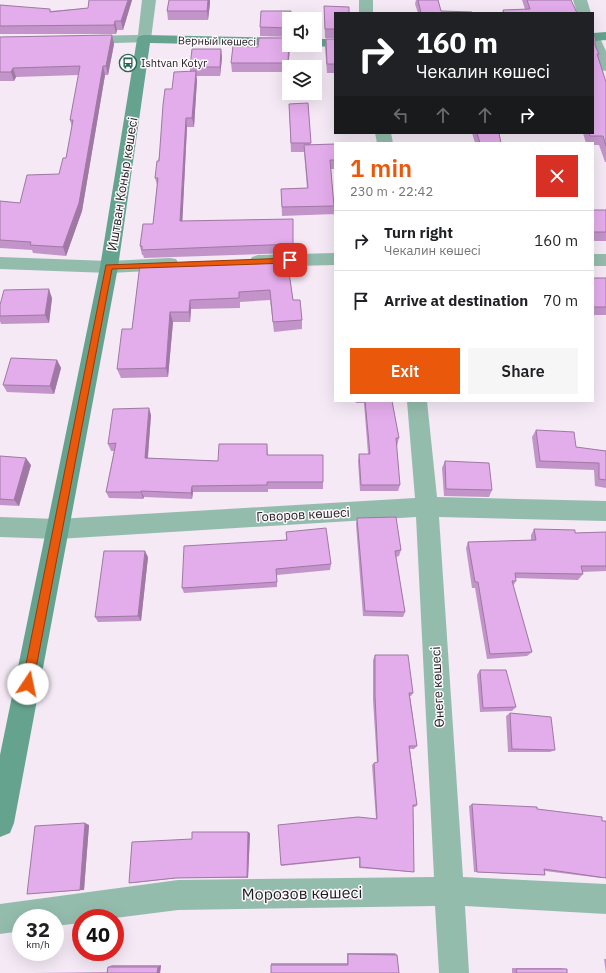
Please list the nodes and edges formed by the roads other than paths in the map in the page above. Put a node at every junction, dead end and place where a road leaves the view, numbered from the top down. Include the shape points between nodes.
1 (149, 0) edge
2 (366, 0) edge
3 (580, 0) edge
4 (366, 12) edge
5 (584, 12) edge
6 (606, 36) edge
7 (594, 37) edge
8 (144, 39) junction
9 (594, 39) edge
10 (68, 40) edge
11 (282, 42) edge
12 (322, 43) edge
13 (334, 43) edge
14 (606, 67) edge
15 (334, 259) edge
16 (594, 260) edge
17 (606, 260) edge
18 (241, 262) edge
19 (0, 263) edge
20 (187, 264) edge
21 (109, 266) junction
22 (417, 402) edge
23 (427, 507) junction
24 (606, 512) edge
25 (0, 527) edge
26 (58, 529) junction
27 (0, 823) edge
28 (449, 891) junction
29 (606, 899) edge
30 (0, 919) edge
31 (454, 973) edge

1 - 8 street
2 - 4 street
3 - 5 street
6 - 7 street
8 - 10 street
8 - 11 street, Верный көшесі
8 - 21 street, Иштван Коныр көшесі
9 - 14 street
12 - 13 street
15 - 18 street
16 - 17 street
19 - 21 street
20 - 21 street
21 - 26 street, Иштван Коныр көшесі
22 - 23 street, Өнеге көшесі
23 - 24 street, Говоров көшесі
23 - 26 street, Говоров көшесі
23 - 28 street, Өнеге көшесі
25 - 26 street, Говоров көшесі
26 - 27 street, Иштван Коныр көшесі
28 - 29 street, Морозов көшесі
28 - 30 street, Морозов көшесі via 178,895
28 - 31 street, Өнеге көшесі

